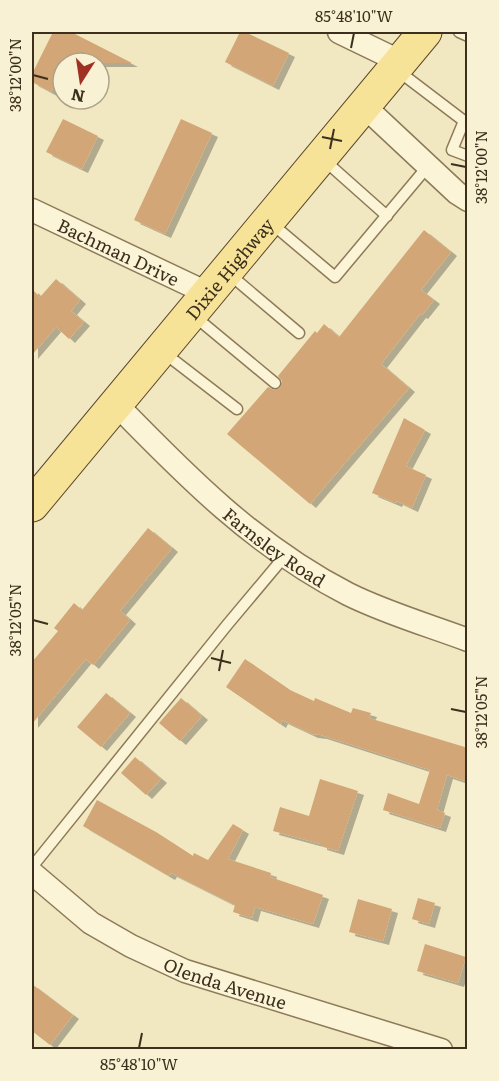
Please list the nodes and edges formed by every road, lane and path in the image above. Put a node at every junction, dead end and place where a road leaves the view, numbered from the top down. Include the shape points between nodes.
1 (339, 32) edge
2 (425, 32) edge
3 (459, 32) edge
4 (468, 36) edge
5 (397, 65) junction
6 (364, 106) junction
7 (466, 117) edge
8 (468, 156) edge
9 (321, 157) junction
10 (428, 166) junction
11 (468, 200) edge
12 (32, 210) edge
13 (387, 216) junction
14 (268, 220) junction
15 (208, 292) junction
16 (299, 333) dead end
17 (161, 350) junction
18 (275, 383) dead end
19 (116, 404) junction
20 (237, 409) dead end
21 (32, 505) edge
22 (284, 557) junction
23 (468, 640) edge
24 (32, 867) edge
25 (32, 873) edge
26 (441, 1050) edge

1 - 5 street
2 - 5 main road, Dixie Highway
3 - 4 lane
5 - 6 main road, Dixie Highway
5 - 7 lane
6 - 9 main road, Dixie Highway
6 - 10 street
7 - 8 lane via 452,150
9 - 13 lane
9 - 14 main road, Dixie Highway
10 - 11 street
10 - 13 lane
12 - 15 street, Bachman Drive
13 - 14 lane via 335,277
14 - 15 main road, Dixie Highway
15 - 16 lane
15 - 17 main road, Dixie Highway
15 - 18 lane
17 - 19 main road, Dixie Highway
17 - 20 lane
19 - 21 main road, Dixie Highway
19 - 22 street, Farnsley Road via 240,524
22 - 23 street, Farnsley Road via 351,596
22 - 24 lane
25 - 26 street, Olenda Avenue via 91,923 185,971

